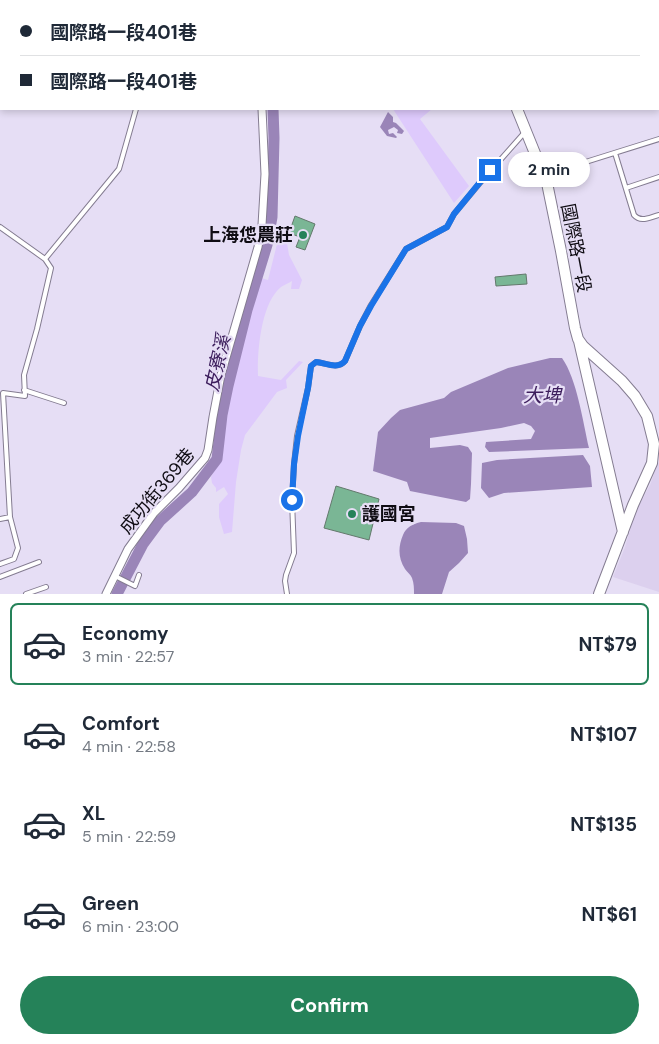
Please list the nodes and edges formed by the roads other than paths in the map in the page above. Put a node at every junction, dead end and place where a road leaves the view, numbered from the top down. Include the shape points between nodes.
1 (136, 110) edge
2 (262, 110) edge
3 (518, 110) edge
4 (526, 131) junction
5 (659, 139) edge
6 (615, 153) junction
7 (544, 175) junction
8 (659, 177) edge
9 (626, 188) junction
10 (659, 215) edge
11 (0, 227) edge
12 (261, 232) junction
13 (282, 234) dead end
14 (45, 259) junction
15 (578, 339) junction
16 (24, 390) junction
17 (64, 403) dead end
18 (656, 445) edge
19 (656, 458) edge
20 (10, 517) junction
21 (0, 519) edge
22 (623, 533) junction
23 (40, 562) dead end
24 (0, 564) edge
25 (139, 574) dead end
26 (116, 576) junction
27 (0, 577) edge
28 (46, 587) dead end
29 (26, 594) edge
30 (106, 594) edge
31 (288, 594) edge
32 (599, 594) edge

1 - 14 lane via 119,169
2 - 12 street, 成功街369巷 via 265,174
3 - 4 street, 國際路一段
4 - 7 street, 國際路一段
4 - 31 lane via 454,214 447,227 406,249 371,306 342,365 316,362 311,366 294,464 294,553 285,581
5 - 6 lane
6 - 7 lane
6 - 9 lane
7 - 15 street, 國際路一段
8 - 9 lane
9 - 10 lane via 637,219
11 - 14 lane
12 - 13 lane
12 - 26 street, 成功街369巷 via 221,375 205,458 154,513 128,549
14 - 16 lane via 51,268 24,375
15 - 18 street via 635,396
15 - 22 street, 國際路一段
16 - 17 lane
16 - 20 lane via 25,396 3,393
18 - 19 street
19 - 22 street
20 - 21 lane
20 - 24 lane via 18,548 14,559
22 - 32 street
23 - 27 lane
25 - 26 lane via 136,586
26 - 30 street, 成功街369巷
28 - 29 lane

